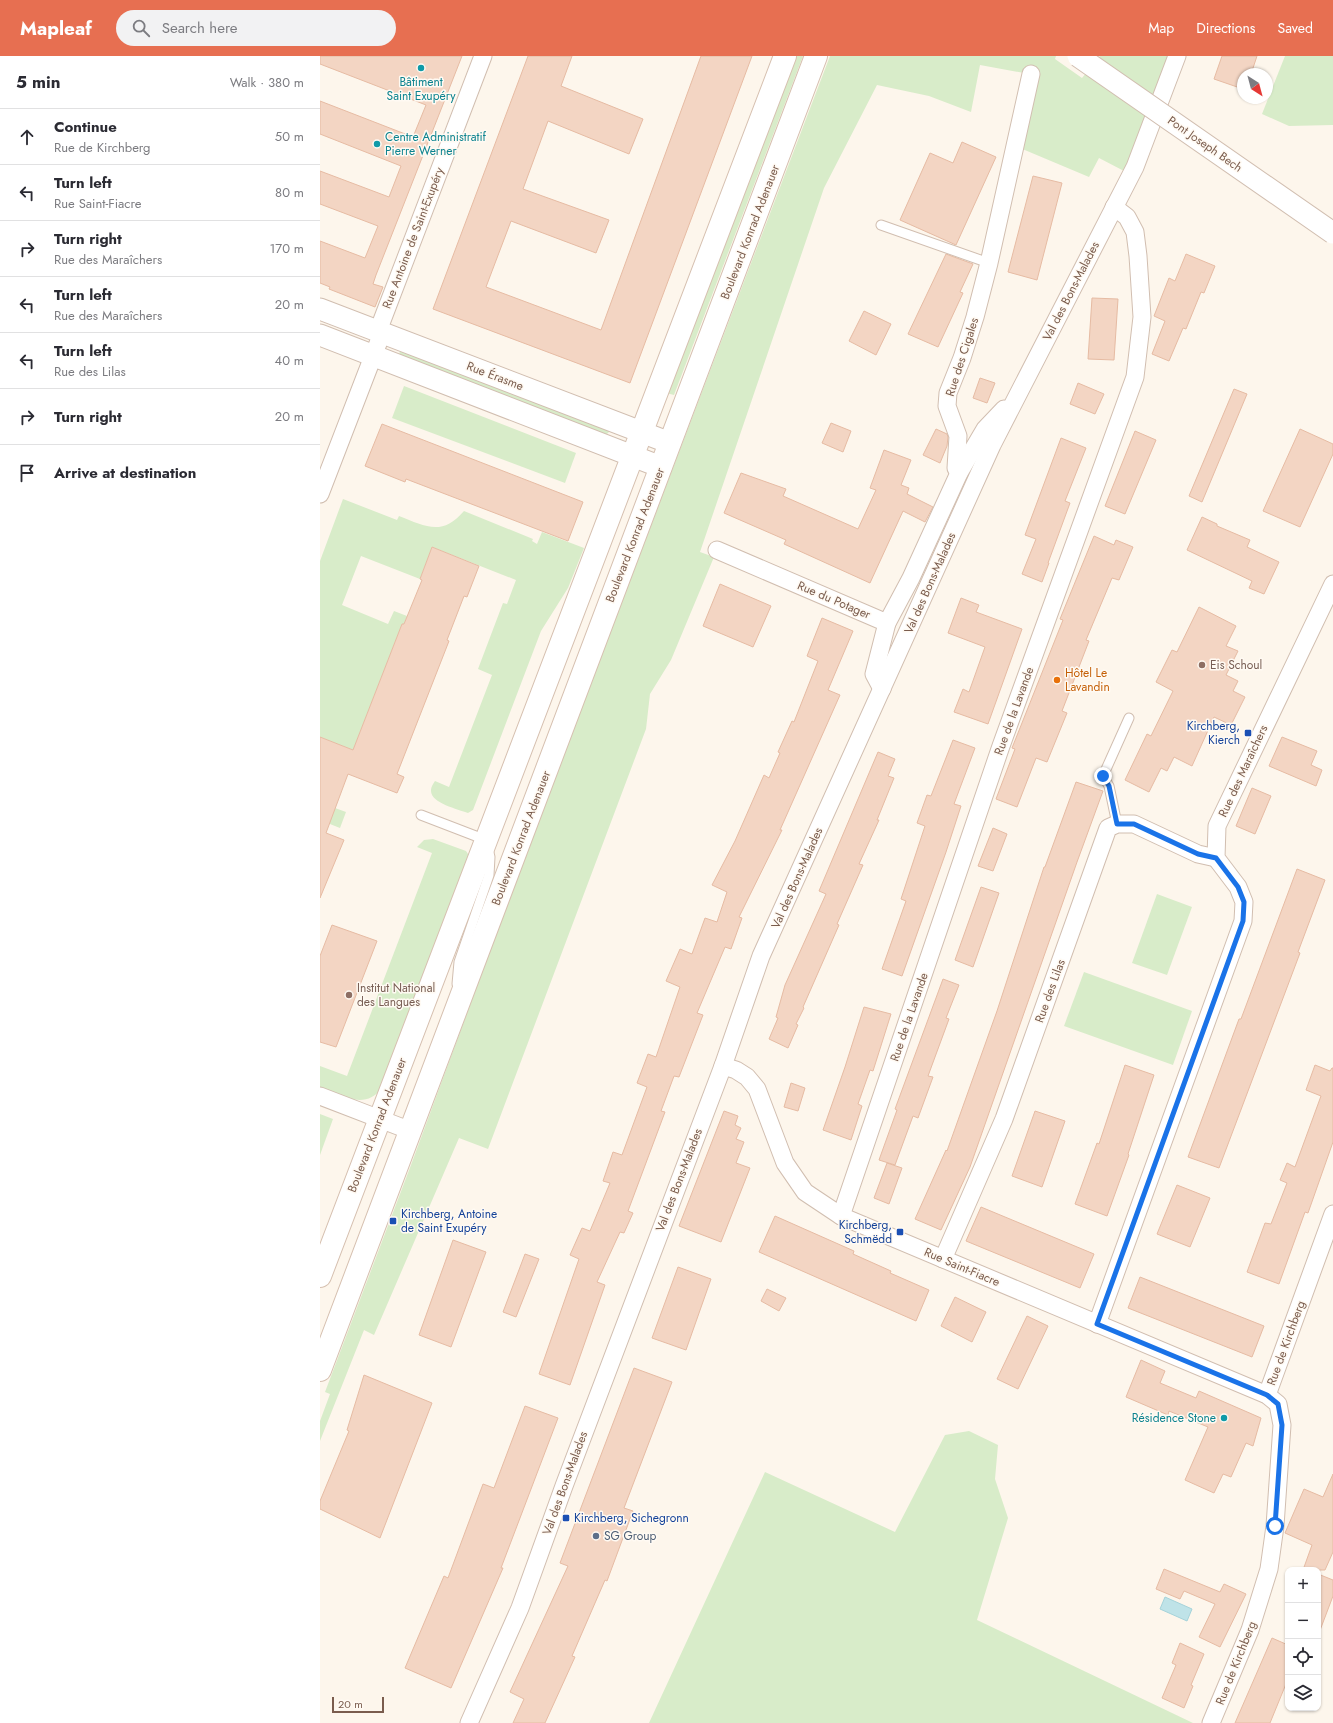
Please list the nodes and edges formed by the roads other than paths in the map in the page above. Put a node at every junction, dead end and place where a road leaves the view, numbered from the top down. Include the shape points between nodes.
1 (483, 56) edge
2 (785, 56) edge
3 (816, 56) edge
4 (1078, 56) edge
5 (1177, 56) edge
6 (1031, 74) dead end
7 (1114, 207) junction
8 (880, 225) dead end
9 (1333, 233) edge
10 (989, 263) junction
11 (320, 309) edge
12 (380, 332) junction
13 (320, 335) edge
14 (373, 356) junction
15 (1018, 395) junction
16 (641, 433) junction
17 (670, 444) junction
18 (632, 456) junction
19 (661, 467) junction
20 (959, 473) junction
21 (320, 494) edge
22 (717, 550) dead end
23 (1333, 584) edge
24 (887, 623) junction
25 (882, 689) junction
26 (1128, 718) dead end
27 (421, 815) dead end
28 (1117, 824) junction
29 (486, 840) junction
30 (1216, 858) junction
31 (455, 1014) junction
32 (723, 1066) junction
33 (320, 1096) edge
34 (379, 1119) junction
35 (411, 1131) junction
36 (1333, 1214) edge
37 (841, 1216) junction
38 (1330, 1231) edge
39 (944, 1259) junction
40 (320, 1276) edge
41 (1097, 1324) junction
42 (320, 1370) edge
43 (1267, 1395) junction
44 (469, 1723) edge
45 (1211, 1723) edge

1 - 12 street, Rue Antoine de Saint-Exupéry
2 - 16 main road, Boulevard Konrad Adenauer
3 - 17 main road, Boulevard Konrad Adenauer
4 - 9 street, Pont Joseph Bech, bridge
5 - 7 street, Val des Bons-Malades via 1135,167
6 - 10 street, Rue des Cigales
7 - 15 street, Val des Bons-Malades
7 - 37 street, Rue de la Lavande via 1127,217 1135,232 1138,256 1142,318 1135,377 1001,746
8 - 10 lane
10 - 20 street, Rue des Cigales via 975,317 948,393 947,406 958,436 956,468
11 - 12 street, Rue Érasme
12 - 14 street, Rue Antoine de Saint-Exupéry
12 - 16 street, Rue Érasme
13 - 14 street, Rue Érasme
14 - 18 street, Rue Érasme
14 - 21 street, Rue Antoine de Saint-Exupéry
15 - 20 street via 985,429
15 - 25 street, Val des Bons-Malades via 992,446
16 - 17 street, Rue Érasme
16 - 18 main road, Boulevard Konrad Adenauer
17 - 19 main road, Boulevard Konrad Adenauer
18 - 19 street, Rue Érasme
18 - 29 main road, Boulevard Konrad Adenauer
19 - 31 main road, Boulevard Konrad Adenauer
20 - 24 street via 911,578
22 - 24 street, Rue du Potager
23 - 30 street, Rue des Maraîchers via 1217,826
24 - 25 street via 874,674
25 - 32 street, Val des Bons-Malades via 761,956
26 - 28 lane via 1103,776 1109,786
27 - 29 lane
28 - 30 street via 1134,824 1198,854
28 - 39 street, Rue des Lilas via 1108,828 1104,838 1004,1119
29 - 31 lane, Boulevard Konrad Adenauer via 490,857 489,875 459,962
29 - 34 main road, Boulevard Konrad Adenauer
30 - 41 street via 1238,887 1244,902 1243,921
31 - 35 main road, Boulevard Konrad Adenauer
32 - 37 street, Rue Saint-Fiacre via 747,1077 757,1089 785,1163 805,1192
32 - 44 street, Val des Bons-Malades via 520,1608
33 - 34 street
34 - 35 street
34 - 40 main road, Boulevard Konrad Adenauer
35 - 42 main road, Boulevard Konrad Adenauer
36 - 38 street, Rue de Kirchberg
37 - 39 street, Rue Saint-Fiacre
38 - 43 street, Rue de Kirchberg
39 - 41 street, Rue Saint-Fiacre
41 - 43 street, Rue Saint-Fiacre
43 - 45 street, Rue de Kirchberg via 1278,1404 1282,1425 1275,1526 1269,1569 1250,1630

